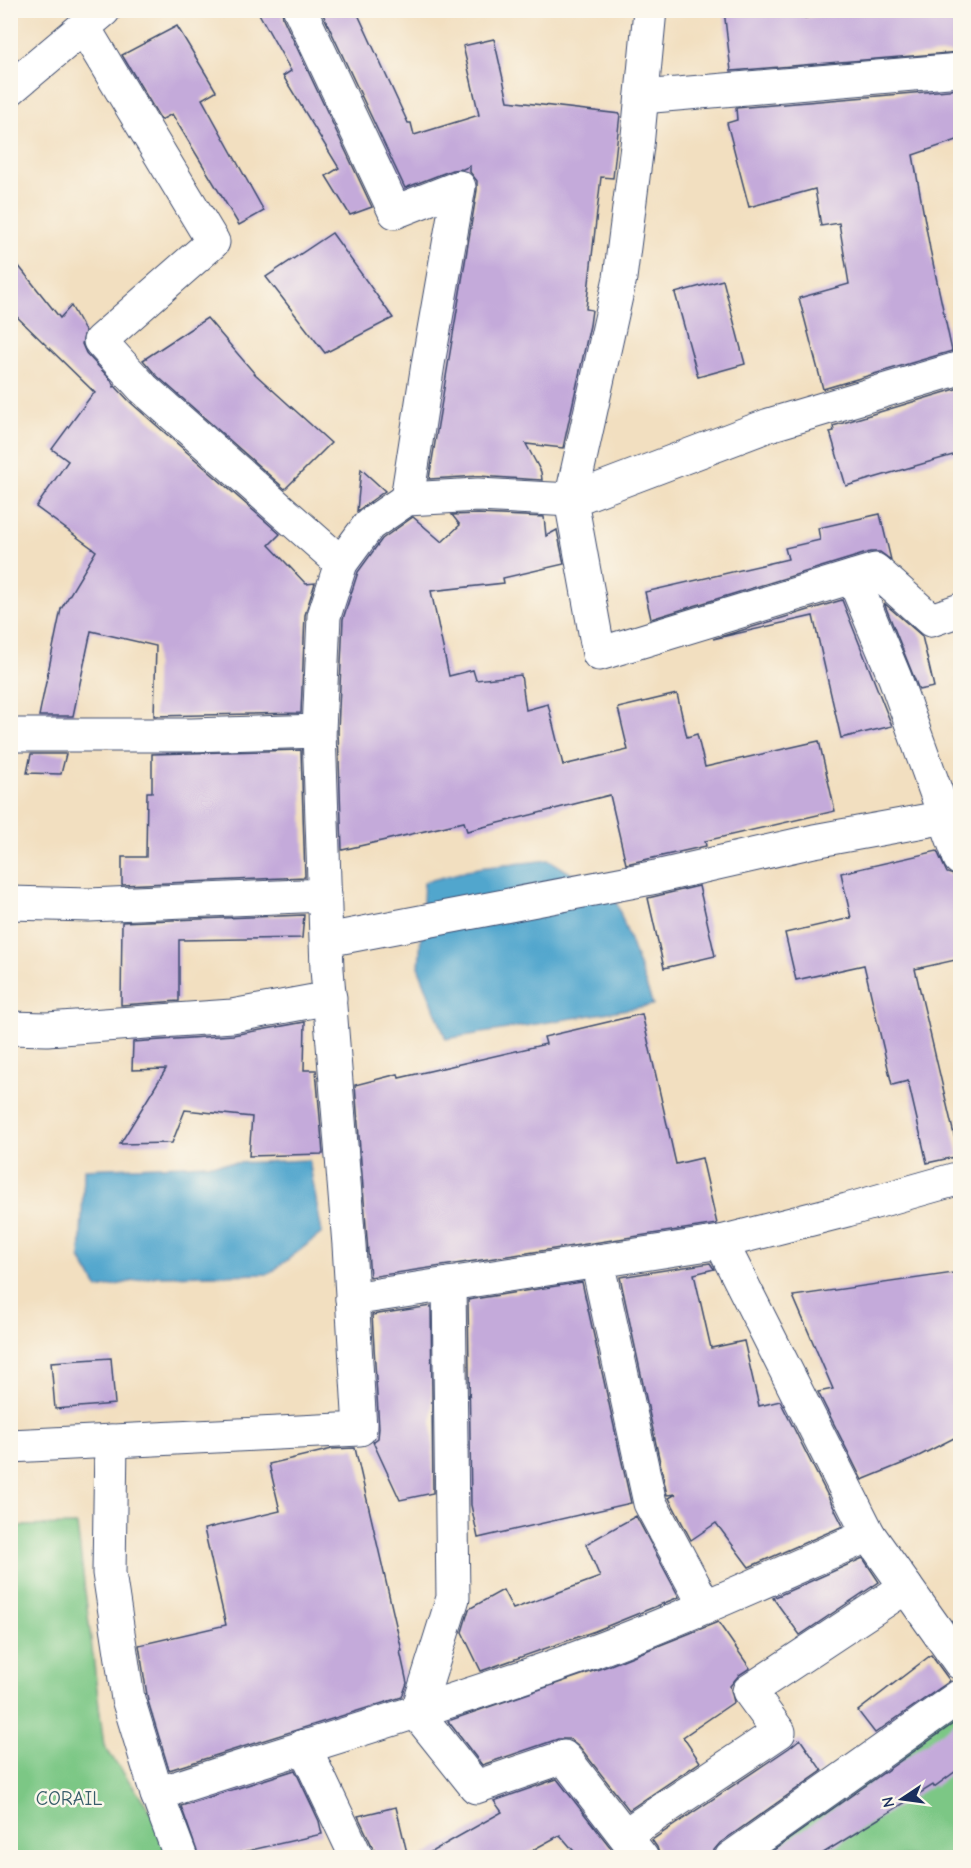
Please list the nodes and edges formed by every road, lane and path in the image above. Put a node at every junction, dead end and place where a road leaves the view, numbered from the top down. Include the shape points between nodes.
1 (300, 10) edge
2 (650, 10) edge
3 (94, 19) edge
4 (960, 70) edge
5 (10, 89) edge
6 (642, 97) junction
7 (960, 368) edge
8 (407, 499) junction
9 (571, 500) junction
10 (341, 563) junction
11 (853, 577) junction
12 (960, 610) edge
13 (319, 731) junction
14 (10, 735) edge
15 (946, 817) junction
16 (960, 859) edge
17 (325, 895) junction
18 (10, 903) edge
19 (327, 940) junction
20 (330, 998) junction
21 (10, 1028) edge
22 (960, 1178) edge
23 (721, 1242) junction
24 (597, 1261) junction
25 (449, 1284) junction
26 (352, 1299) junction
27 (111, 1441) junction
28 (10, 1446) edge
29 (869, 1535) junction
30 (906, 1587) junction
31 (705, 1606) junction
32 (960, 1663) edge
33 (960, 1696) edge
34 (417, 1713) junction
35 (304, 1746) junction
36 (157, 1794) junction
37 (634, 1846) edge
38 (181, 1857) edge
39 (357, 1857) edge
40 (731, 1857) edge

1 - 8 street via 395,212 459,187
2 - 6 street
3 - 5 street
3 - 10 street via 213,242 100,341 143,388
4 - 6 street
6 - 9 street via 620,278
7 - 9 street via 769,426
8 - 9 street via 478,495
8 - 10 street via 369,525
9 - 11 street via 599,654
10 - 13 street via 324,616
11 - 12 street via 875,570 931,620
11 - 15 street
13 - 14 street
13 - 17 street
15 - 16 street
15 - 19 street
17 - 18 street via 89,905
17 - 19 street
19 - 20 street
20 - 21 street via 232,1016
20 - 26 street
22 - 23 street
23 - 24 street
23 - 29 street
24 - 25 street
24 - 31 street via 650,1503
25 - 26 street
25 - 34 street via 453,1598
26 - 27 street via 360,1429
27 - 28 street
27 - 36 street via 109,1573 128,1699
29 - 30 street
29 - 31 street
30 - 32 street
30 - 37 street via 748,1692 779,1731
31 - 34 street via 565,1662
33 - 40 street
34 - 35 street
34 - 37 street via 476,1787 564,1757
35 - 36 street
35 - 39 street
36 - 38 street

